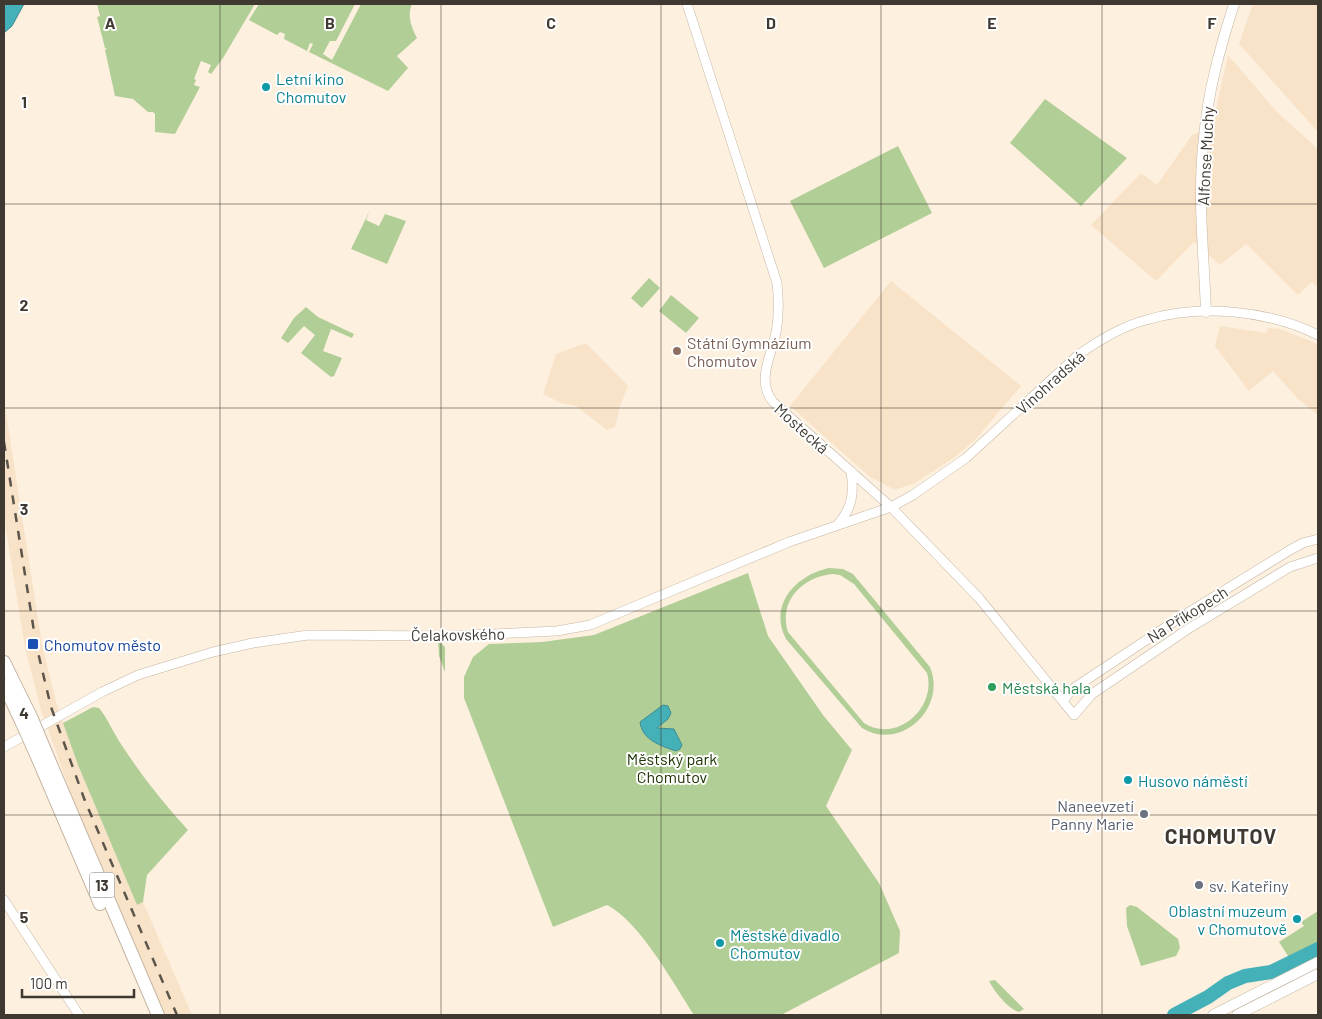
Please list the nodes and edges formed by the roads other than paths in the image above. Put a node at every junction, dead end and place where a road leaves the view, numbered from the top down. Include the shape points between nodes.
1 (687, 4) edge
2 (1234, 4) edge
3 (1206, 312) junction
4 (1318, 335) edge
5 (850, 471) junction
6 (891, 507) junction
7 (837, 526) junction
8 (1318, 539) edge
9 (1318, 558) edge
10 (4, 662) edge
11 (4, 685) edge
12 (1064, 701) junction
13 (1074, 716) joint
14 (26, 720) junction
15 (4, 747) edge
16 (43, 757) junction
17 (4, 900) edge
18 (1318, 962) edge
19 (1318, 974) edge
20 (79, 1015) edge
21 (148, 1015) edge
22 (158, 1015) edge
23 (1213, 1015) edge
24 (1237, 1015) edge

1 - 5 street, Mostecká via 777,283 779,313 765,375 766,393 772,402
2 - 3 main road, Alfonse Muchy via 1212,81 1203,139
3 - 4 street, Vinohradská via 1279,320
3 - 6 street, Vinohradská via 1147,319 1095,343 1064,366 966,458 914,495
5 - 6 street, Mostecká
5 - 7 street via 854,488 852,500
6 - 7 street, Čelakovského
6 - 12 street, Mostecká via 979,598
7 - 15 street, Čelakovského via 789,542 574,630 450,636 308,635 213,652 138,674
8 - 12 street, Na Příkopech via 1290,550 1181,616 1071,690
9 - 13 street, Na Příkopech via 1290,567 1188,629 1092,694
10 - 14 highway, 13
11 - 14 highway, 13
12 - 13 street, Mostecká
14 - 16 highway, 13, bridge
16 - 21 highway, 13
16 - 22 highway, 13
17 - 20 street
18 - 23 main road
19 - 24 main road

